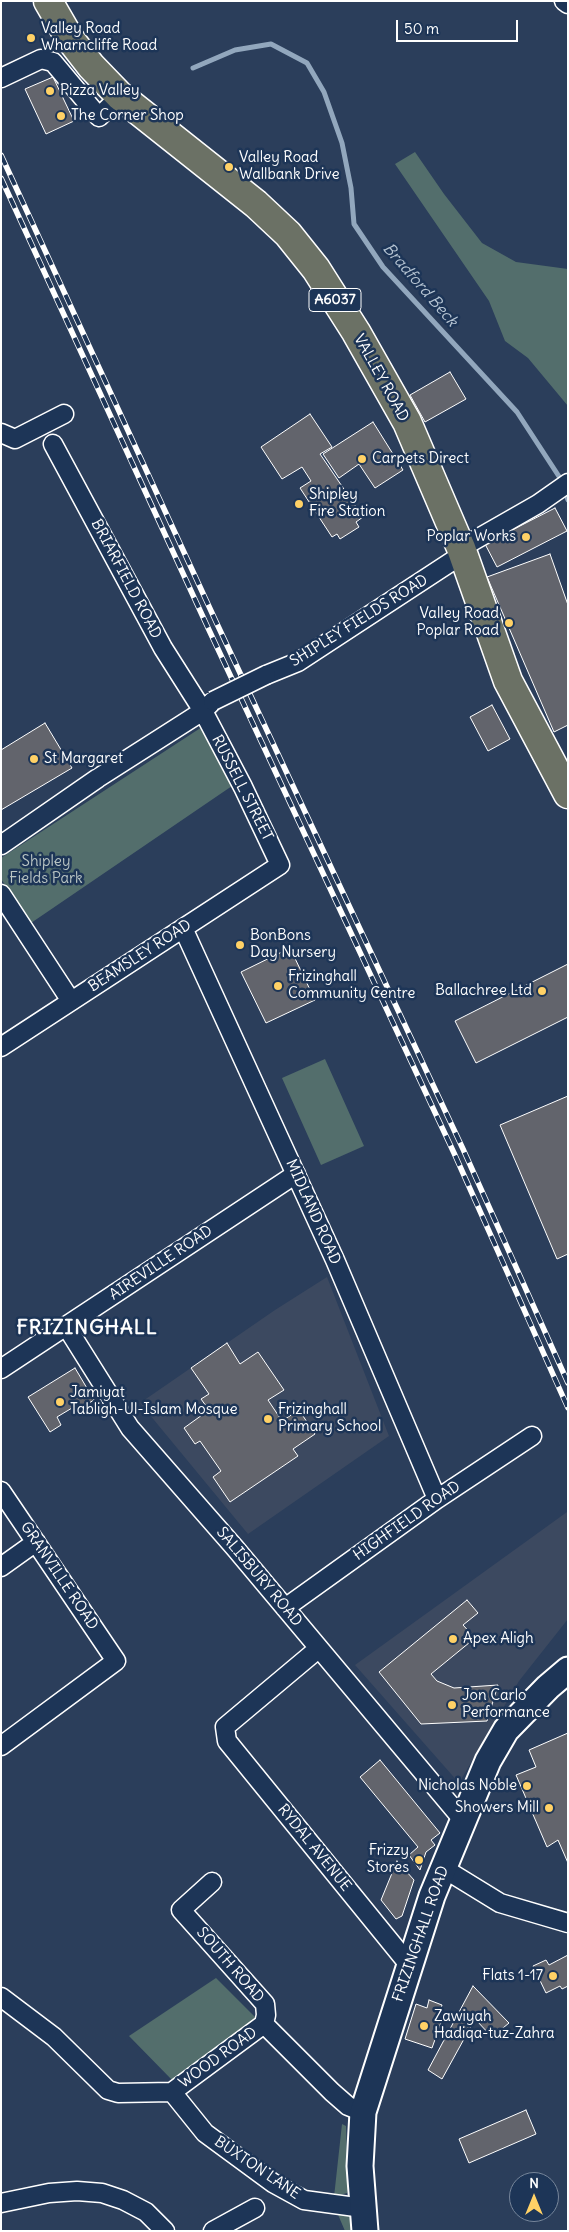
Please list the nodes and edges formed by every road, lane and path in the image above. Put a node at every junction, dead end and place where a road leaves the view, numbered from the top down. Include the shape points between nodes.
1 (48, 1) edge
2 (564, 1) edge
3 (568, 4) edge
4 (1, 78) edge
5 (120, 96) junction
6 (64, 414) dead end
7 (1, 432) edge
8 (53, 444) dead end
9 (568, 482) edge
10 (462, 551) junction
11 (208, 706) junction
12 (568, 794) edge
13 (1, 845) edge
14 (280, 864) joint
15 (1, 894) edge
16 (183, 928) junction
17 (71, 1001) junction
18 (1, 1047) edge
19 (296, 1174) junction
20 (66, 1326) junction
21 (1, 1369) edge
22 (532, 1436) dead end
23 (1, 1491) edge
24 (437, 1499) junction
25 (36, 1542) junction
26 (1, 1567) edge
27 (285, 1608) junction
28 (318, 1649) junction
29 (568, 1670) edge
30 (1, 1746) edge
31 (463, 1820) junction
32 (443, 1868) junction
33 (212, 1882) dead end
34 (568, 1923) edge
35 (410, 1966) junction
36 (1, 1997) edge
37 (264, 2024) junction
38 (172, 2092) junction
39 (363, 2112) junction
40 (1, 2203) edge
41 (255, 2208) dead end
42 (364, 2219) edge
43 (165, 2231) edge
44 (213, 2231) edge

1 - 5 main road, VALLEY ROAD / A6037 via 75,46
2 - 3 street
4 - 5 street via 41,59 53,62 99,118
5 - 10 main road, VALLEY ROAD / A6037 via 256,204 288,234 316,268 407,422
6 - 7 street via 15,439
8 - 11 street, BRIARFIELD ROAD via 162,648
9 - 10 street, SHIPLEY FIELDS ROAD
10 - 11 street, SHIPLEY FIELDS ROAD, bridge via 298,662 266,674
10 - 12 main road, VALLEY ROAD / A6037 via 508,680
11 - 13 street, SHIPLEY FIELDS ROAD
11 - 14 street, RUSSELL STREET
14 - 16 street, BEAMSLEY ROAD
15 - 17 street
16 - 17 street, BEAMSLEY ROAD
16 - 19 street, MIDLAND ROAD
17 - 18 street, BEAMSLEY ROAD
19 - 20 street, AIREVILLE ROAD
19 - 24 street, MIDLAND ROAD
20 - 21 street, AIREVILLE ROAD
20 - 27 street, SALISBURY ROAD via 130,1428
22 - 24 street, HIGHFIELD ROAD
23 - 25 street, GRANVILLE ROAD
24 - 27 street, HIGHFIELD ROAD
25 - 26 street
25 - 30 street, GRANVILLE ROAD via 116,1661
27 - 28 street, SALISBURY ROAD
28 - 31 street, SALISBURY ROAD
28 - 35 street, RYDAL AVENUE via 225,1726 227,1741
29 - 31 street, FRIZINGHALL ROAD via 506,1730 488,1760
31 - 32 street, FRIZINGHALL ROAD
32 - 34 street via 500,1903
32 - 35 street, FRIZINGHALL ROAD
33 - 37 street, SOUTH ROAD via 181,1910 266,2004
35 - 39 street, FRIZINGHALL ROAD
36 - 38 street via 54,2037 108,2090 118,2093
37 - 38 street, WOOD ROAD
37 - 39 street, SOUTH ROAD via 332,2092 348,2106
38 - 42 street, BUXTON LANE via 205,2133 273,2183 304,2200
39 - 42 street, FRIZINGHALL ROAD via 360,2138
40 - 43 street via 48,2193 102,2193 146,2212
41 - 44 street

